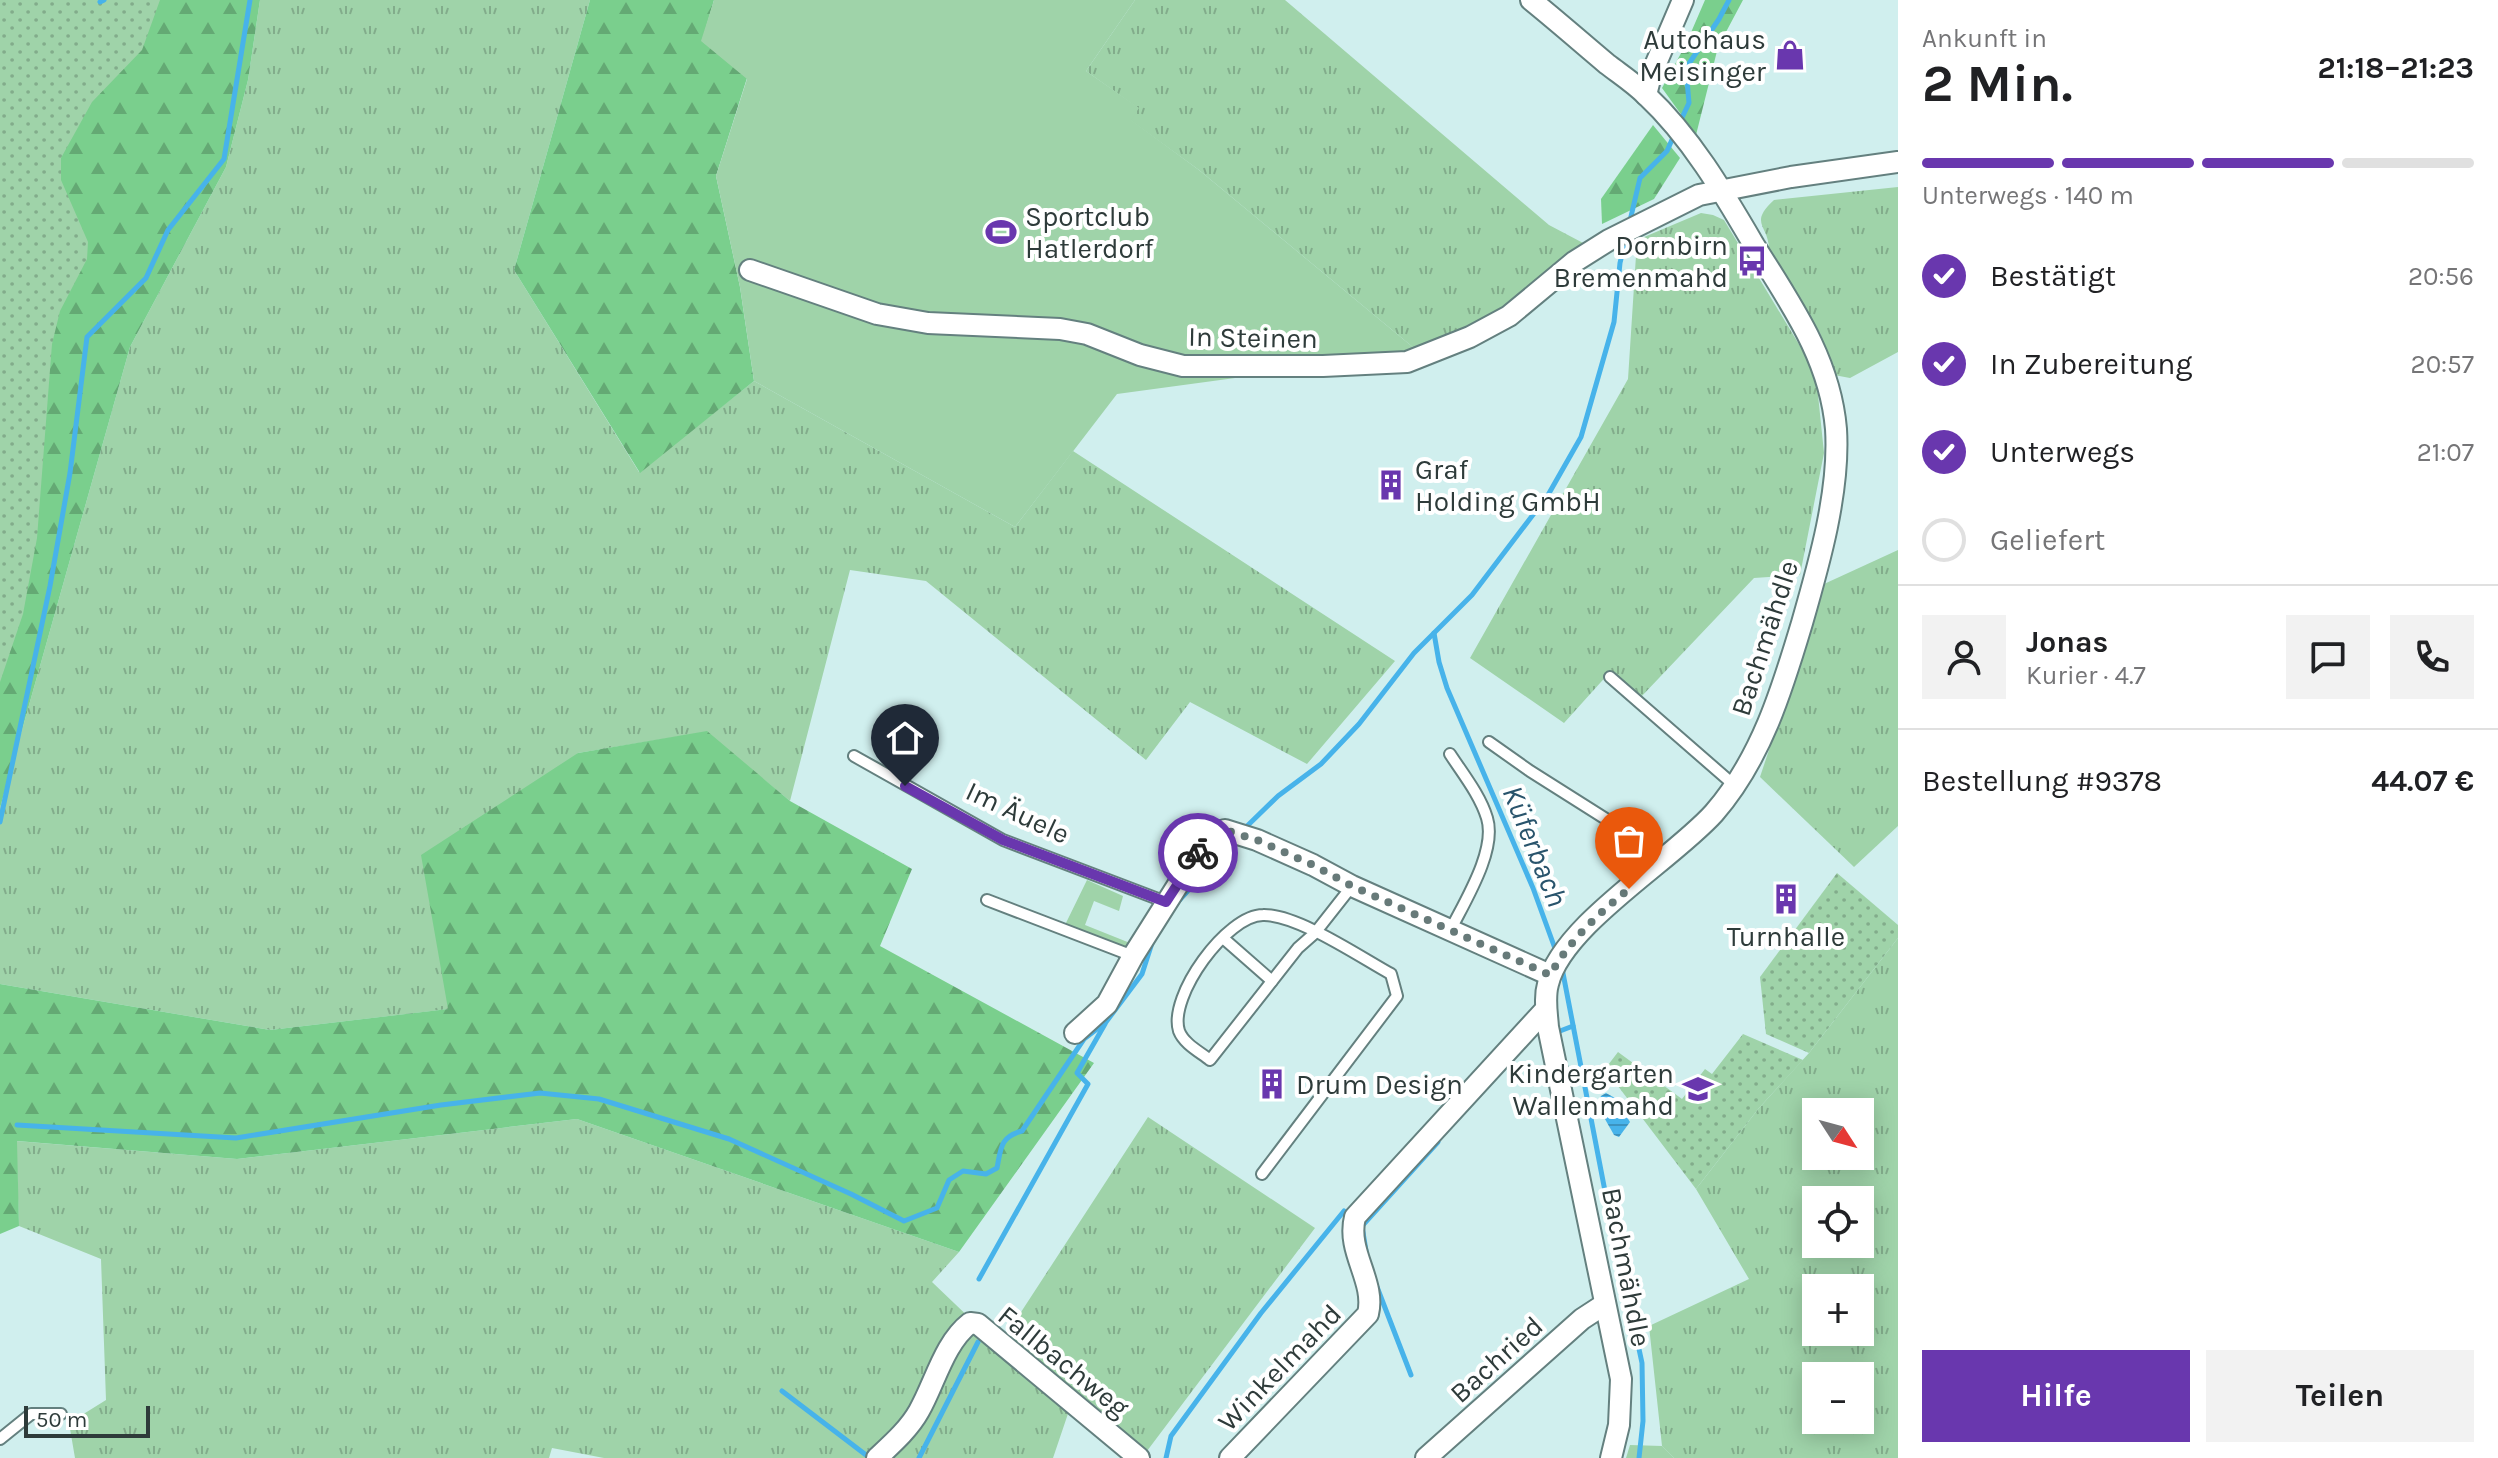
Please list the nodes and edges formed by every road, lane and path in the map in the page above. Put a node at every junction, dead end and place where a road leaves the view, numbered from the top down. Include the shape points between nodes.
1 (1531, 0) edge
2 (1683, 0) edge
3 (1646, 95) junction
4 (1898, 162) edge
5 (1723, 190) junction
6 (750, 270) dead end
7 (1610, 677) dead end
8 (1489, 742) dead end
9 (1450, 754) dead end
10 (854, 756) dead end
11 (1734, 785) junction
12 (1666, 857) junction
13 (1352, 886) junction
14 (987, 900) dead end
15 (1166, 902) junction
16 (1451, 929) junction
17 (1315, 933) junction
18 (1223, 938) junction
19 (1133, 956) junction
20 (1555, 966) junction
21 (1272, 981) junction
22 (1546, 1009) junction
23 (1075, 1033) dead end
24 (1262, 1174) dead end
25 (1605, 1304) junction
26 (61, 1414) dead end
27 (0, 1439) edge
28 (877, 1458) edge
29 (1139, 1458) edge
30 (1230, 1458) edge
31 (1426, 1458) edge
32 (1611, 1458) edge

1 - 3 street, Bachmähdle
2 - 3 street
3 - 5 street, Bachmähdle
4 - 5 street
5 - 6 street, In Steinen via 1699,195 1609,240 1509,316 1407,362 1183,366 1060,329 928,323 877,314
5 - 11 street, Bachmähdle via 1804,326 1827,378 1836,429 1835,479 1806,610 1779,697
7 - 11 lane
8 - 12 lane
9 - 16 lane via 1489,821 1483,862
10 - 15 lane, Im Äuele via 1003,840
11 - 12 street, Bachmähdle via 1706,821
12 - 20 street, Bachmähdle via 1588,924
13 - 15 street via 1230,831 1214,833 1203,845
13 - 16 street
13 - 17 lane
14 - 19 lane
15 - 19 street
16 - 20 street
17 - 18 lane via 1259,914
17 - 21 lane
17 - 24 lane via 1391,974 1397,996
18 - 21 lane
18 - 21 lane via 1202,958 1189,983 1179,1012 1179,1030 1186,1042 1210,1060
19 - 23 street via 1107,1004
20 - 22 street, Bachmähdle
22 - 25 street, Bachmähdle
22 - 30 street, Winkelmahd via 1355,1217 1355,1255 1372,1299 1368,1314
25 - 31 street, Bachried
25 - 32 street, Bachmähdle via 1621,1379
26 - 27 lane via 31,1414
28 - 29 street, Fallbachweg via 918,1414 945,1358 970,1323 978,1324

